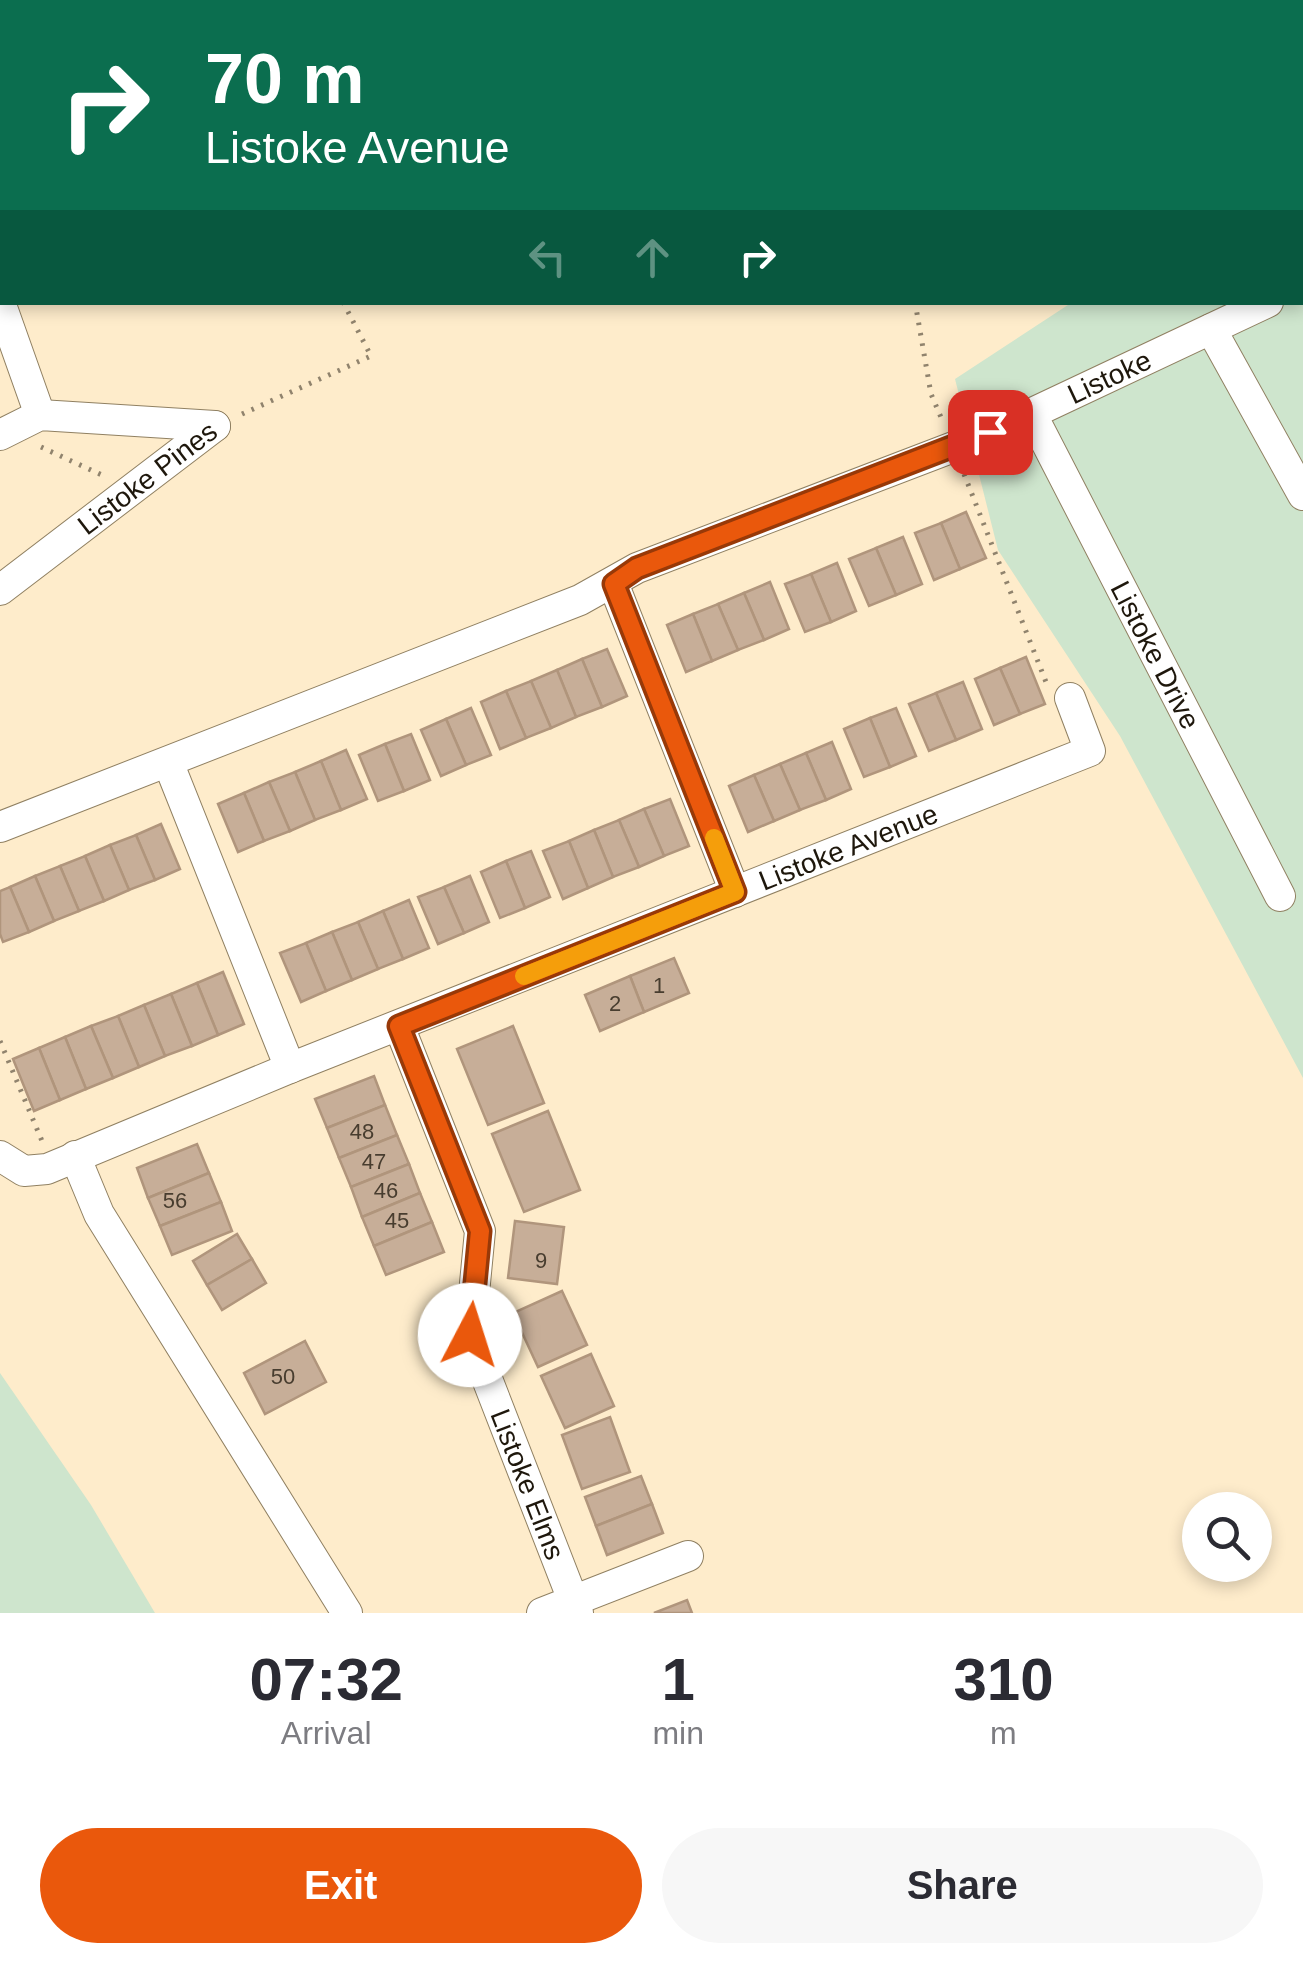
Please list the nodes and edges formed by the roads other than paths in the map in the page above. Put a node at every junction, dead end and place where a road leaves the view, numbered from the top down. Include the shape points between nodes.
1 (1, 305) edge
2 (1262, 305) edge
3 (1211, 329) junction
4 (1032, 413) junction
5 (40, 415) junction
6 (3, 433) edge
7 (1303, 495) edge
8 (614, 584) junction
9 (0, 590) edge
10 (1070, 698) road end
11 (168, 762) junction
12 (0, 826) edge
13 (735, 892) junction
14 (1280, 896) dead end
15 (399, 1026) junction
16 (290, 1068) junction
17 (0, 1156) edge
18 (64, 1161) junction
19 (688, 1556) dead end
20 (576, 1607) edge
21 (347, 1613) edge
22 (542, 1613) edge

1 - 5 street
2 - 3 street, Listoke
3 - 4 street, Listoke
3 - 7 street
4 - 8 street, Listoke via 637,568
4 - 14 street, Listoke Drive
5 - 6 street
5 - 9 street, Listoke Pines via 215,426
8 - 11 street, Listoke
8 - 13 street
10 - 13 street, Listoke Avenue via 1090,752
11 - 12 street, Listoke
11 - 16 street
13 - 15 street, Listoke Avenue
15 - 16 street, Listoke Avenue
15 - 20 street, Listoke Elms via 480,1231 470,1335
16 - 18 street, Listoke Avenue
17 - 18 street, Listoke Avenue via 24,1171
18 - 21 street
19 - 20 street
20 - 22 street

